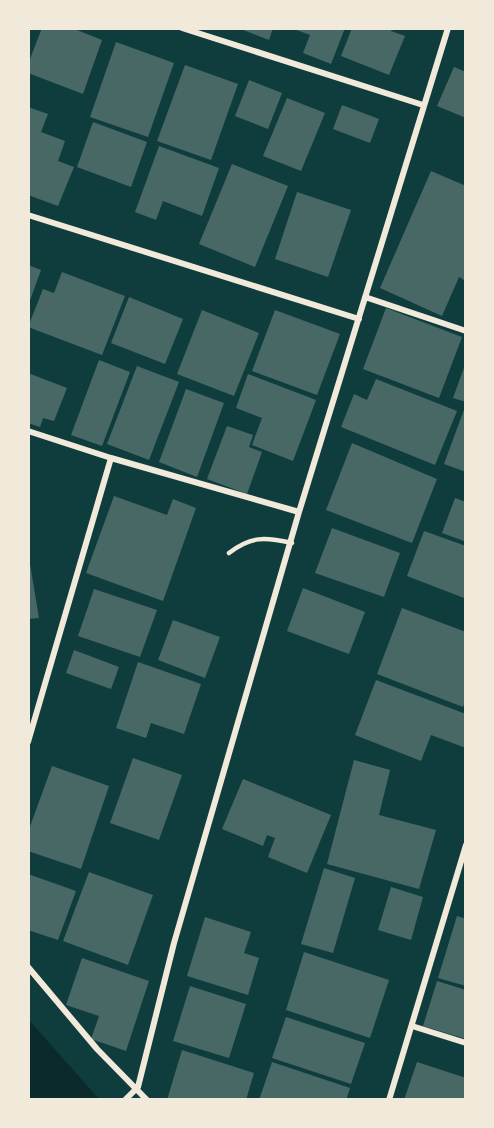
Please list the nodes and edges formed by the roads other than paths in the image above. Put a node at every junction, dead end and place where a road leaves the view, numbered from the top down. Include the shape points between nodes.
1 (182, 28) edge
2 (448, 28) edge
3 (423, 105) junction
4 (28, 215) edge
5 (365, 297) junction
6 (359, 319) junction
7 (465, 331) edge
8 (28, 431) edge
9 (111, 458) junction
10 (299, 512) junction
11 (292, 543) junction
12 (230, 553) dead end
13 (28, 742) edge
14 (465, 845) edge
15 (28, 968) edge
16 (412, 1026) junction
17 (465, 1043) edge
18 (138, 1087) junction
19 (126, 1099) edge
20 (147, 1100) edge
21 (389, 1100) edge

1 - 3 street
2 - 3 street
3 - 5 street
4 - 6 street
5 - 6 street
5 - 7 street
6 - 10 street
8 - 9 street
9 - 10 street
9 - 13 street
10 - 11 street
11 - 12 lane via 258,537
11 - 18 street via 174,944
14 - 16 street
15 - 18 street via 97,1049
16 - 17 street
16 - 21 street
18 - 19 street
18 - 20 street

